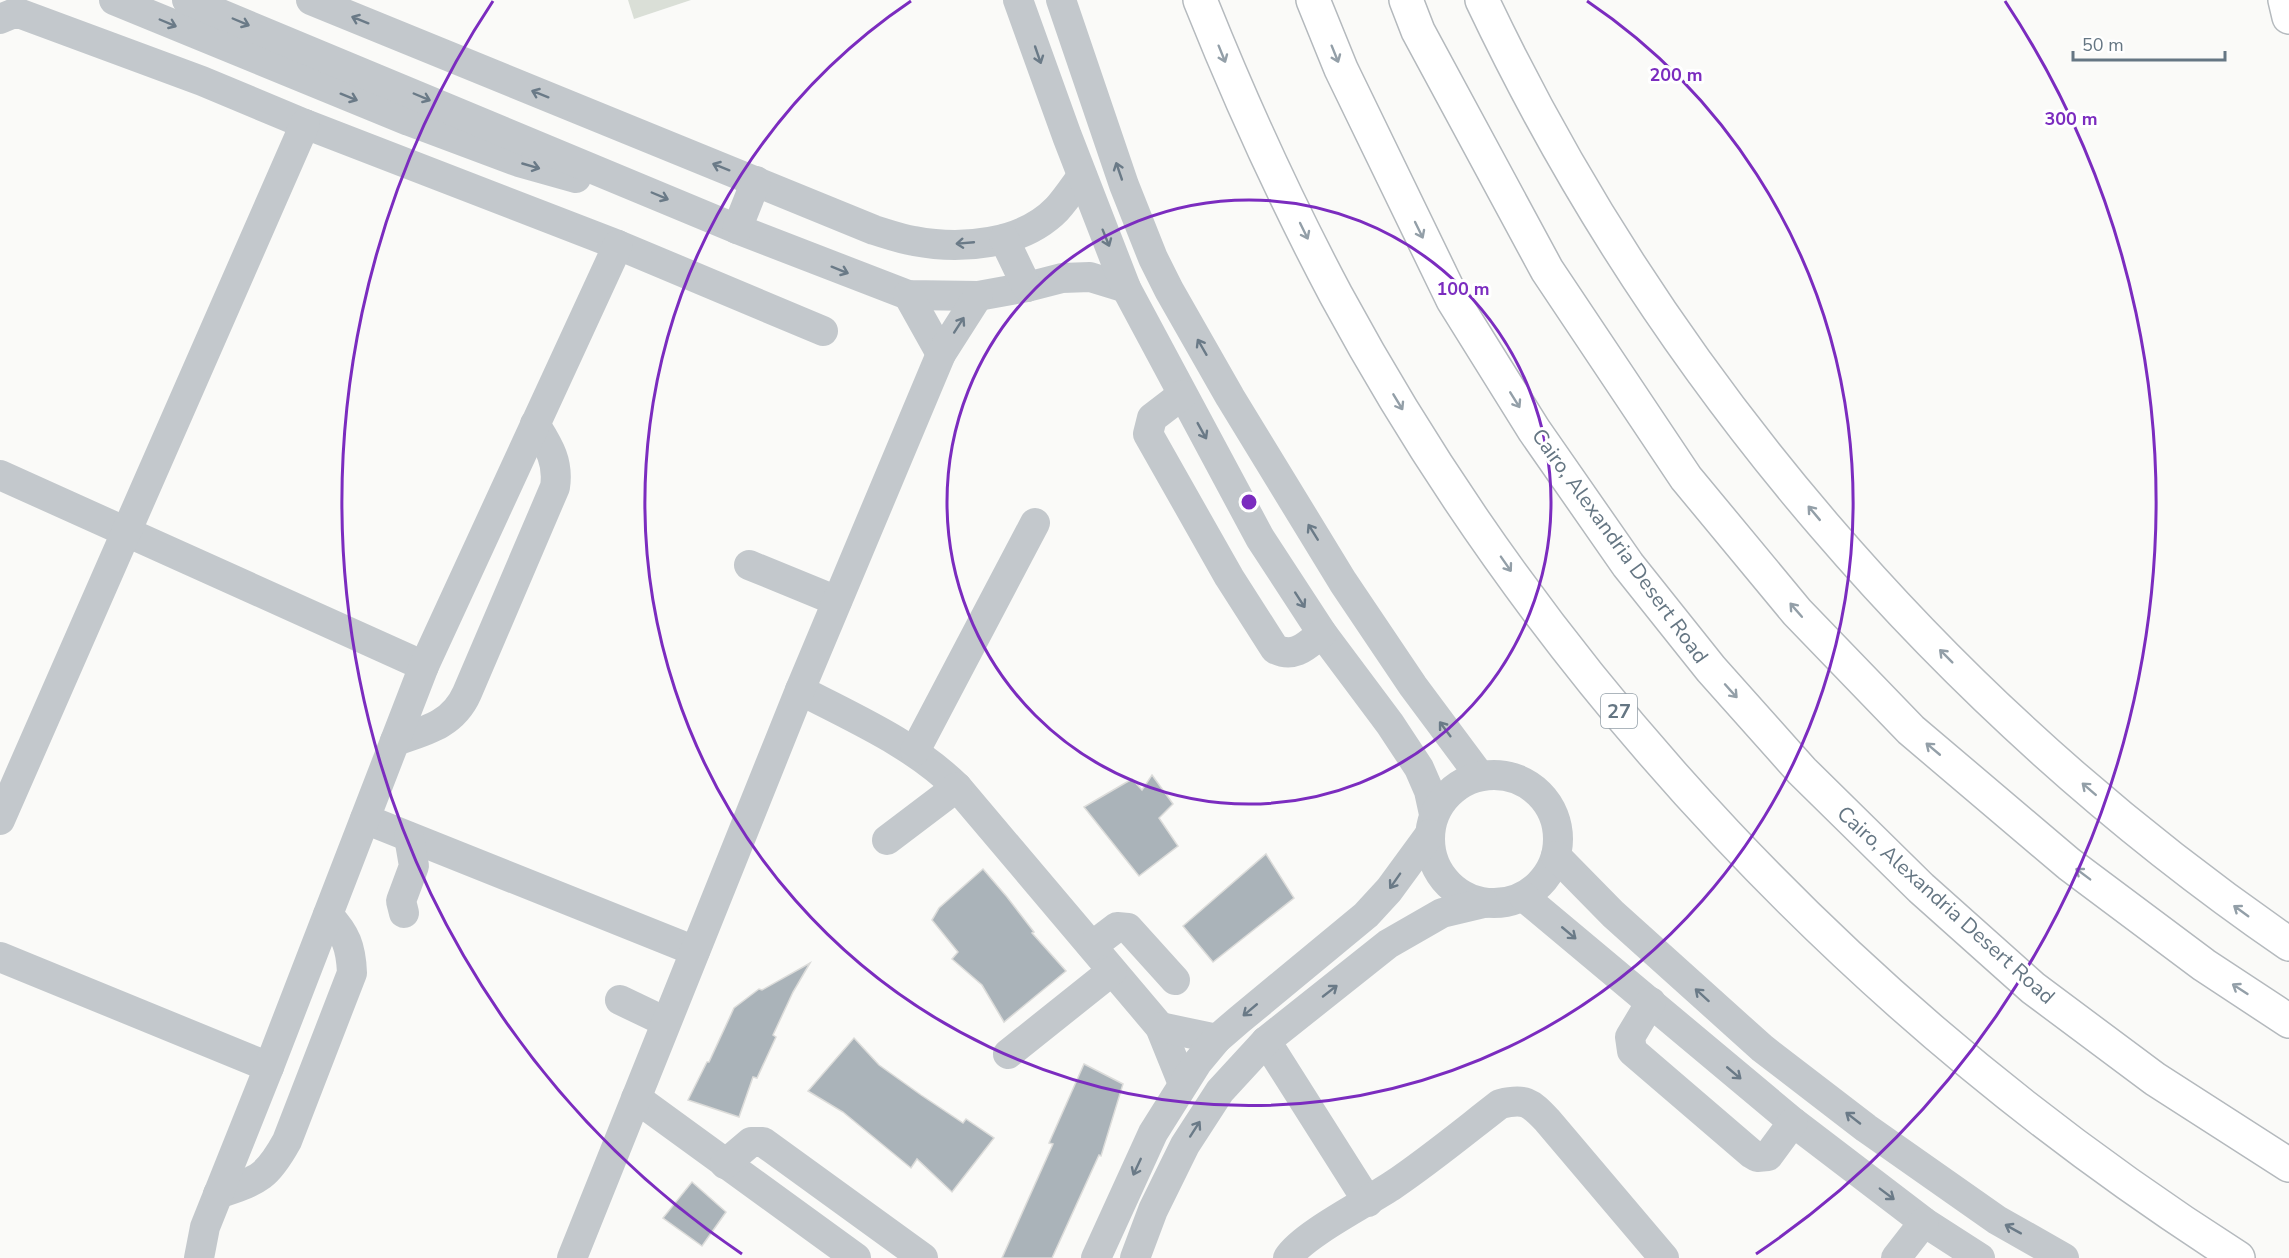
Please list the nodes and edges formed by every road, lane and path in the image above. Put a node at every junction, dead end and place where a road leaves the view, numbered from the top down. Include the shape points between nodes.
1 (114, 0) edge
2 (187, 0) edge
3 (311, 0) edge
4 (1018, 0) edge
5 (1061, 0) edge
6 (1200, 0) edge
7 (1313, 0) edge
8 (1406, 0) edge
9 (1482, 0) edge
10 (2285, 0) edge
11 (2289, 17) edge
12 (0, 19) edge
13 (218, 43) junction
14 (202, 81) junction
15 (409, 121) junction
16 (305, 124) junction
17 (395, 157) junction
18 (1082, 176) junction
19 (623, 180) junction
20 (756, 181) junction
21 (737, 229) junction
22 (1004, 239) junction
23 (618, 245) junction
24 (1027, 287) junction
25 (1126, 288) junction
26 (908, 295) junction
27 (978, 296) junction
28 (823, 332) dead end
29 (941, 354) junction
30 (1182, 395) junction
31 (535, 424) junction
32 (1256, 440) junction
33 (1219, 463) junction
34 (0, 475) edge
35 (1035, 523) dead end
36 (127, 532) junction
37 (748, 567) dead end
38 (837, 601) junction
39 (1322, 633) junction
40 (424, 666) junction
41 (800, 690) junction
42 (395, 741) junction
43 (915, 751) junction
44 (1480, 776) junction
45 (957, 787) junction
46 (365, 819) junction
47 (0, 820) edge
48 (1432, 824) junction
49 (409, 837) junction
50 (887, 840) dead end
51 (1556, 856) junction
52 (1524, 897) junction
53 (1484, 903) junction
54 (404, 913) dead end
55 (328, 915) junction
56 (1342, 934) junction
57 (2289, 944) edge
58 (1092, 946) junction
59 (694, 951) junction
60 (0, 957) edge
61 (1367, 962) junction
62 (1112, 971) junction
63 (1175, 980) dead end
64 (620, 1000) dead end
65 (1651, 1002) junction
66 (2289, 1021) edge
67 (666, 1022) junction
68 (1160, 1028) junction
69 (1217, 1039) junction
70 (1266, 1041) junction
71 (1008, 1054) dead end
72 (269, 1067) junction
73 (1183, 1084) junction
74 (636, 1098) junction
75 (1793, 1122) junction
76 (725, 1164) junction
77 (2289, 1165) edge
78 (218, 1194) junction
79 (1368, 1202) junction
80 (1924, 1222) junction
81 (199, 1258) edge
82 (572, 1258) edge
83 (856, 1258) edge
84 (923, 1258) edge
85 (1096, 1258) edge
86 (1135, 1258) edge
87 (1288, 1258) edge
88 (1665, 1258) edge
89 (1896, 1258) edge
90 (1980, 1258) edge
91 (2064, 1258) edge
92 (2238, 1258) edge

1 -> 13 street
2 -> 19 street
20 -> 3 street
4 -> 18 street
32 -> 5 street via 1153,258
6 -> 92 main road, 27 via 1260,141 1335,293 1377,367 1473,518 1619,712 1674,777 1784,893 1918,1019 2052,1129
7 -> 77 main road, Cairo, Alexandria Desert Road via 1341,69 1453,300 1547,449 1628,565 1711,669 1802,771 1921,888 2032,988 2155,1079
66 -> 8 main road via 2204,965 2069,864 1911,730 1797,612 1686,478 1547,270 1418,31
57 -> 9 main road via 2188,872 2065,768 1944,654 1827,529 1719,395 1622,253 1537,108
10 - 11 main road
12 - 14 street via 21,14
13 - 14 street
13 -> 15 street
14 - 16 street
15 - 17 street
15 -> 19 street via 560,174 589,180
16 - 17 street
16 - 36 street
17 - 23 street
18 - 22 street via 1057,209 1033,228
18 -> 25 street
19 -> 21 street
20 - 21 street
22 -> 20 street via 959,245 914,241 874,230
21 -> 26 street
22 - 24 street
23 - 28 street
23 - 31 street
24 - 25 street via 1062,278 1090,277
24 - 27 street
25 - 30 street
26 - 27 street
26 - 29 street
29 -> 27 street
29 - 38 street
30 -> 33 street
30 - 39 street via 1152,418 1148,434 1201,529 1275,649 1283,653 1299,651
31 - 40 street
31 - 42 street via 552,452 555,487 462,705 445,722
32 - 33 street
44 -> 32 street via 1343,582
33 -> 39 street via 1260,538
34 - 36 street
35 - 43 street
36 - 40 street
36 - 47 street
37 - 38 street
38 - 41 street
39 - 48 street via 1419,768 1429,791
40 - 42 street
41 - 43 street
41 - 59 street
42 - 46 street
43 - 45 street
44 - 48 street via 1452,790 1442,801
44 - 51 street via 1511,777 1532,787 1547,803 1556,824
45 - 50 street
45 - 58 street
46 - 49 street
46 - 55 street
48 - 53 street via 1431,853 1438,871 1465,897
48 -> 56 street via 1389,890
49 - 54 street via 414,866 401,902
49 - 59 street
51 - 52 street via 1549,872
91 -> 51 street via 1997,1220 1866,1128 1762,1048 1643,942
52 - 53 street
52 -> 65 street
53 - 61 street via 1442,913 1388,944
55 - 72 street
55 - 78 street via 342,931 351,953 352,973 292,1131 274,1165 254,1181
56 - 61 street via 1361,943
56 -> 69 street
58 - 62 street
58 - 63 street via 1117,927 1128,928
59 - 67 street
60 - 72 street
70 -> 61 street
62 - 68 street
62 - 71 street
64 - 67 street
65 -> 75 street
65 - 75 street via 1630,1037 1632,1051 1752,1154 1768,1156
67 - 74 street
68 - 69 street
68 - 73 street
69 - 73 street
70 - 79 street
86 -> 70 street via 1185,1145 1220,1091
72 - 78 street
73 -> 85 street via 1153,1133
74 - 76 street
74 - 82 street
75 -> 80 street
76 - 83 street
76 - 84 street via 751,1142 763,1142
78 - 81 street via 205,1227
79 - 87 street via 1311,1237
79 - 88 street via 1500,1104 1517,1100 1531,1104 1547,1120
80 - 89 street
80 - 90 street

